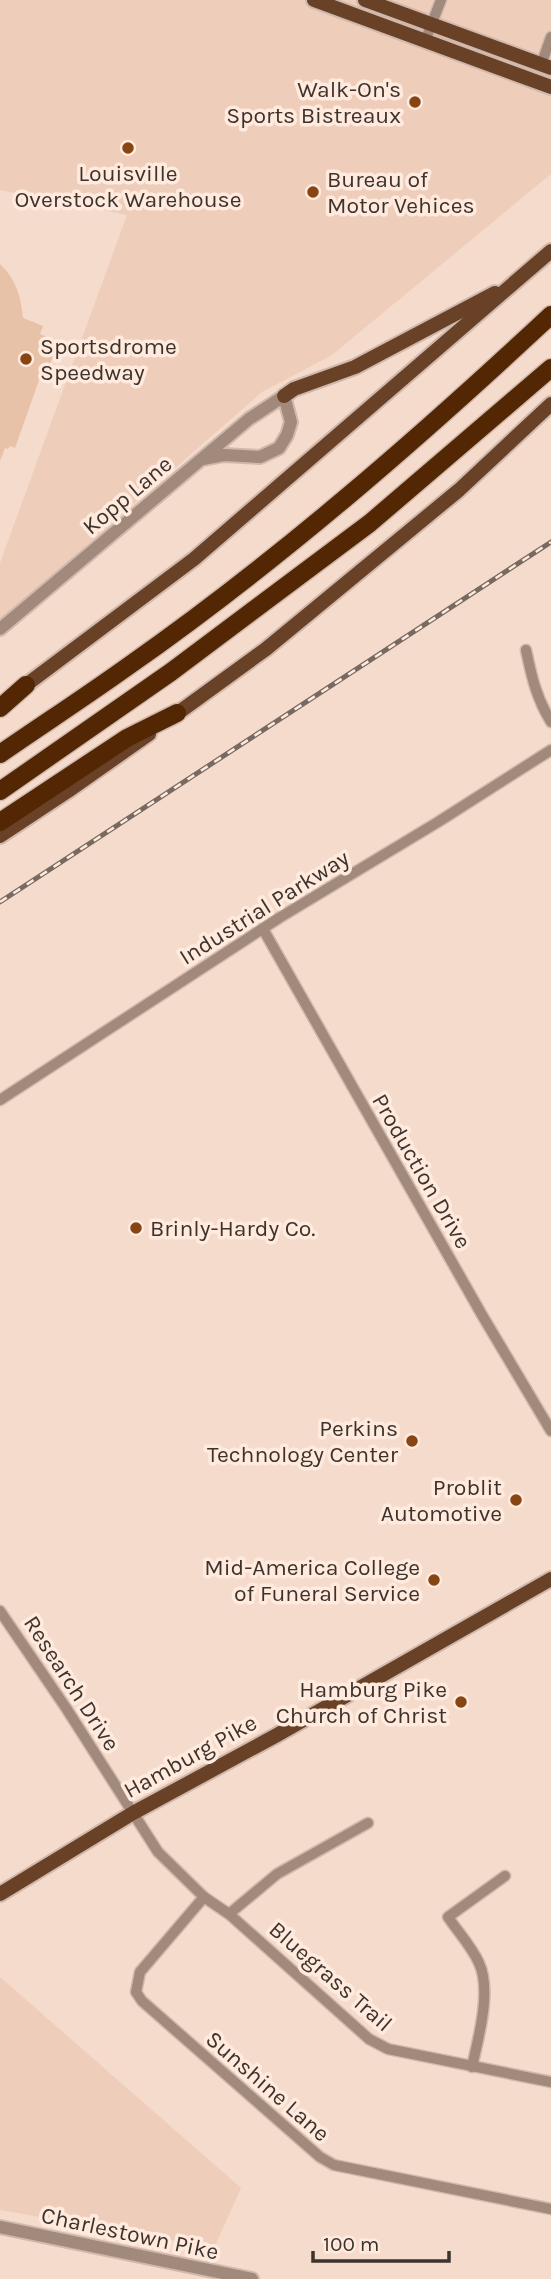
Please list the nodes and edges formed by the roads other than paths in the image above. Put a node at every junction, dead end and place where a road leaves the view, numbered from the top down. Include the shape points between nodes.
1 (314, 0) edge
2 (365, 0) edge
3 (441, 0) edge
4 (432, 25) junction
5 (551, 37) edge
6 (425, 41) junction
7 (546, 66) edge
8 (551, 87) edge
9 (551, 251) edge
10 (520, 278) junction
11 (551, 315) edge
12 (551, 368) edge
13 (284, 396) junction
14 (551, 404) edge
15 (203, 459) junction
16 (0, 629) edge
17 (526, 650) dead end
18 (26, 685) joint
19 (0, 706) edge
20 (177, 713) junction
21 (551, 722) edge
22 (551, 750) edge
23 (0, 754) edge
24 (0, 791) edge
25 (0, 822) edge
26 (0, 836) edge
27 (263, 929) junction
28 (0, 1100) edge
29 (551, 1431) edge
30 (551, 1579) edge
31 (0, 1611) edge
32 (133, 1813) junction
33 (368, 1823) dead end
34 (505, 1876) dead end
35 (0, 1894) edge
36 (204, 1897) junction
37 (229, 1914) junction
38 (472, 2067) junction
39 (551, 2082) edge
40 (551, 2209) edge
41 (0, 2227) edge
42 (252, 2279) edge

1 - 6 main road
2 - 4 main road
3 - 4 street
4 - 6 street
4 - 7 main road
5 - 7 street
6 - 8 main road
9 - 10 main road
10 - 13 main road via 355,367
10 - 18 main road via 194,559
11 - 23 highway via 460,400 269,560 129,666
12 - 24 highway via 370,523 171,672
13 - 15 street, Kopp Lane
13 - 15 street via 291,422 279,448 260,457
14 - 20 main road via 459,489 298,623
15 - 16 street, Kopp Lane
17 - 21 street via 533,687
18 - 19 highway
20 - 25 highway via 127,738
20 - 26 main road
22 - 27 street, Industrial Parkway
27 - 28 street, Industrial Parkway
27 - 29 street, Production Drive
30 - 32 main road, Hamburg Pike
31 - 32 street, Research Drive
32 - 35 main road, Hamburg Pike
32 - 36 street, Bluegrass Trail via 158,1852
33 - 37 street via 277,1874
34 - 38 street via 449,1917 480,1965 484,1984
36 - 37 street, Bluegrass Trail
36 - 40 street, Sunshine Lane via 140,1972 136,1992 142,2001 334,2165
37 - 38 street, Bluegrass Trail via 369,2039 388,2049
38 - 39 street, Bluegrass Trail
41 - 42 street, Charlestown Pike

